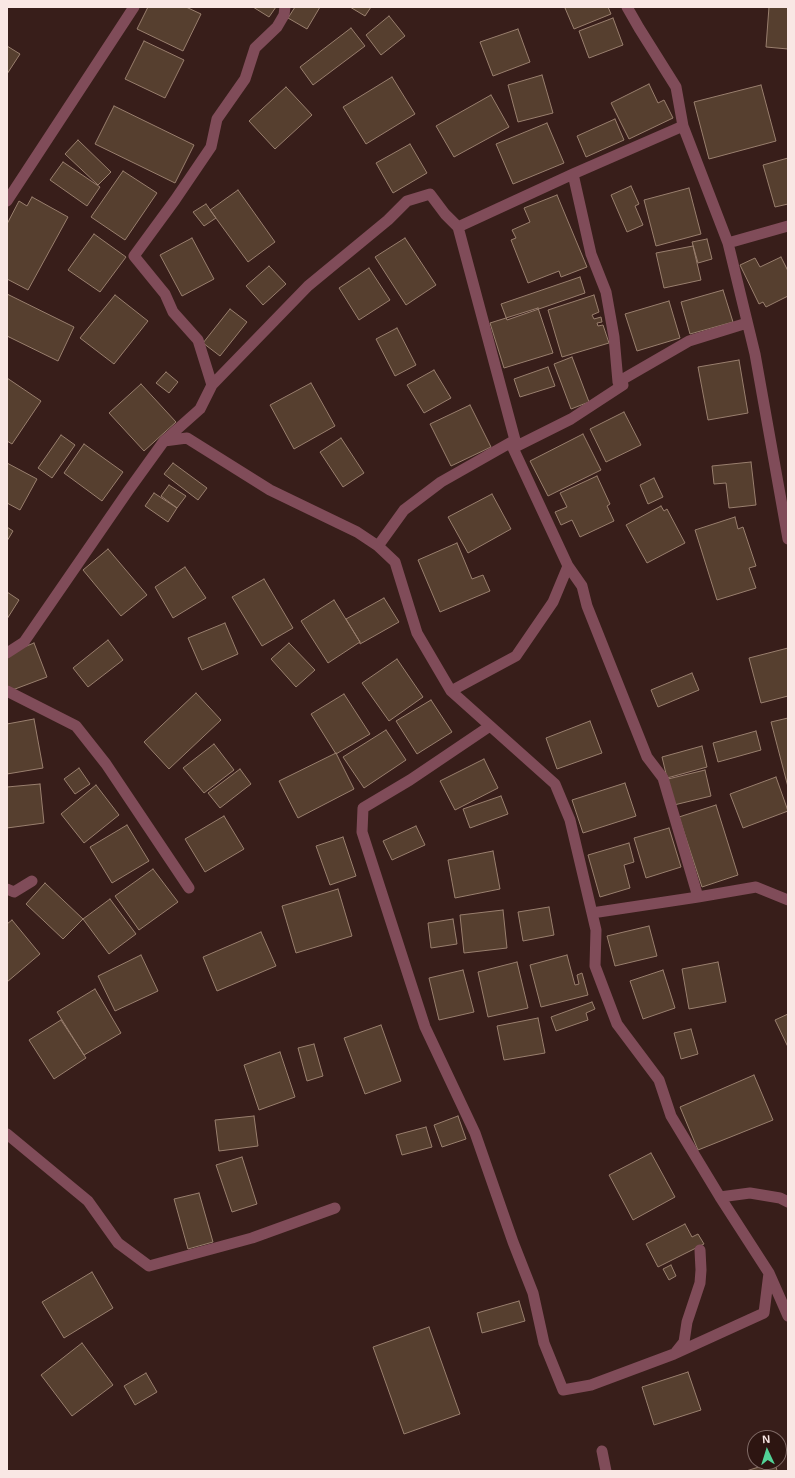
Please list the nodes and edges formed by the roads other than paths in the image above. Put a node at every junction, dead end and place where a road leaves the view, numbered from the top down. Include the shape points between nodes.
1 (134, 7) edge
2 (285, 7) edge
3 (640, 7) edge
4 (628, 8) edge
5 (683, 126) junction
6 (573, 174) junction
7 (7, 201) edge
8 (788, 226) edge
9 (458, 227) junction
10 (728, 243) junction
11 (747, 323) junction
12 (618, 382) junction
13 (212, 385) junction
14 (164, 441) junction
15 (514, 444) junction
16 (788, 539) edge
17 (378, 546) junction
18 (568, 566) junction
19 (7, 653) edge
20 (7, 691) edge
21 (451, 691) junction
22 (490, 726) junction
23 (32, 880) dead end
24 (189, 888) dead end
25 (7, 889) edge
26 (698, 898) junction
27 (788, 900) edge
28 (592, 913) junction
29 (7, 1134) edge
30 (720, 1197) junction
31 (788, 1202) edge
32 (335, 1208) dead end
33 (700, 1250) dead end
34 (769, 1273) junction
35 (788, 1316) edge
36 (674, 1354) junction
37 (602, 1451) dead end
38 (606, 1471) edge

1 - 7 street
2 - 13 street via 284,15 277,27 255,48 245,79 217,119 211,147 134,256 165,294 173,312 198,340
3 - 4 street
4 - 5 street via 676,86
5 - 6 street
5 - 10 street
6 - 9 street
6 - 12 street via 591,254 606,292
8 - 10 street
9 - 13 street via 430,194 407,201 388,220 308,286
9 - 15 street
10 - 11 street
11 - 12 street via 689,341
11 - 16 street via 755,354
12 - 15 street via 623,385 571,419
13 - 14 street via 200,409
14 - 17 street via 187,438 270,490 357,532
14 - 19 street via 24,642
15 - 17 street via 441,482 404,510
15 - 18 street
17 - 21 street via 395,562 417,633
18 - 21 street via 553,602 516,656
18 - 26 street via 582,586 587,606 647,757 663,778
20 - 24 street via 76,726 106,764
21 - 22 street
22 - 28 street via 555,784 570,820
22 - 36 street via 363,808 362,832 424,1027 475,1133 533,1293 544,1343 563,1390 591,1385
23 - 25 street via 14,892
26 - 27 street via 756,887
26 - 28 street
28 - 30 street via 596,930 595,966 617,1024 659,1080 671,1116
29 - 32 street via 88,1201 118,1243 149,1266 252,1238
30 - 31 street via 750,1193 780,1198
30 - 34 street
33 - 36 street via 700,1283 687,1322 684,1342
34 - 35 street
34 - 36 street via 764,1313
37 - 38 street

